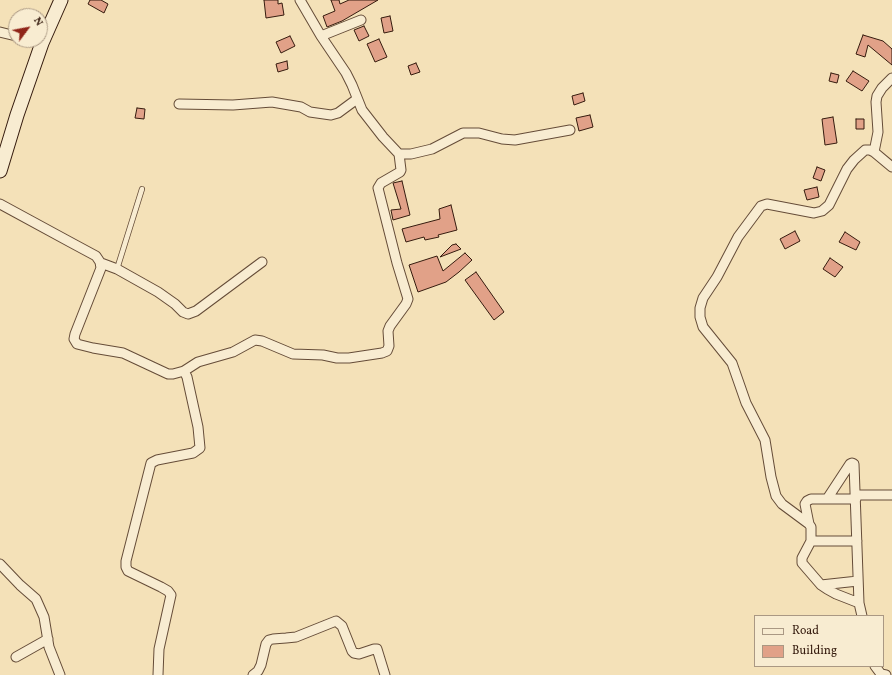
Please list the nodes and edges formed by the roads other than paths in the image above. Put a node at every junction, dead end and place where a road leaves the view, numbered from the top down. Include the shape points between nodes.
1 (61, 0) edge
2 (300, 0) edge
3 (361, 20) dead end
4 (48, 22) edge
5 (321, 36) junction
6 (34, 48) edge
7 (892, 78) edge
8 (357, 99) junction
9 (179, 104) dead end
10 (570, 130) dead end
11 (874, 152) junction
12 (399, 154) junction
13 (892, 167) edge
14 (0, 171) edge
15 (142, 189) dead end
16 (0, 204) edge
17 (262, 262) dead end
18 (101, 263) junction
19 (117, 269) junction
20 (184, 371) junction
21 (892, 495) edge
22 (856, 497) junction
23 (828, 499) junction
24 (809, 524) junction
25 (811, 541) junction
26 (857, 541) junction
27 (0, 564) edge
28 (858, 581) junction
29 (821, 585) junction
30 (859, 602) junction
31 (862, 615) edge
32 (48, 639) junction
33 (16, 657) dead end
34 (876, 667) edge
35 (60, 675) edge
36 (158, 675) edge
37 (253, 675) edge
38 (385, 675) edge
39 (886, 675) edge

1 - 4 main road
2 - 5 street
3 - 5 street
5 - 8 street via 346,73
6 - 14 main road
7 - 11 street via 877,96 878,132
8 - 9 street via 331,115 272,102 233,105
8 - 12 street via 364,113
10 - 12 street via 515,140 479,133 463,133 432,149
11 - 13 street
11 - 24 street via 865,150 854,160 829,205 822,211 814,213 767,204 759,207 738,237 701,303 700,317 703,327 732,363 746,403 765,440 775,494 782,504
12 - 20 street via 400,172 381,183 378,188 408,299 390,326 387,350 382,353 337,358 294,354 258,340 233,352 198,362
15 - 19 lane
16 - 18 street via 96,256
17 - 19 street via 196,311 188,314 158,292
18 - 19 street
18 - 20 street via 75,334 75,342 80,346 123,353 168,374
20 - 36 street via 190,386 201,447 193,453 151,463 126,562 128,571 168,591 171,595 159,649
21 - 22 street
22 - 23 street
22 - 23 street via 855,467 852,463
22 - 26 street
23 - 24 street via 807,500 804,504
24 - 25 street via 812,530
25 - 26 street
25 - 29 street via 802,562
26 - 28 street
27 - 32 street via 36,599 44,617
28 - 29 street
28 - 30 street
29 - 30 street via 836,594
30 - 31 street
32 - 33 street
32 - 35 street
34 - 39 street
37 - 38 street via 258,672 269,640 296,636 336,621 342,626 354,653 377,649

